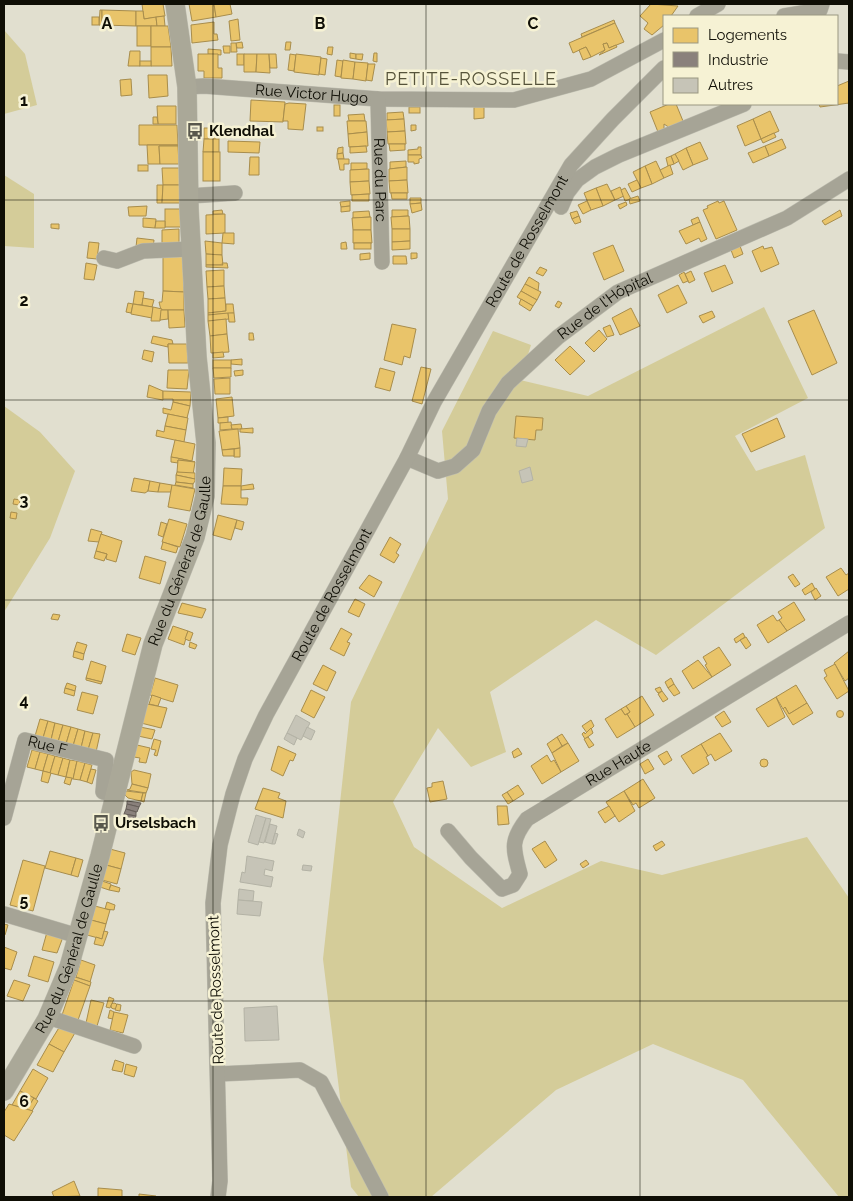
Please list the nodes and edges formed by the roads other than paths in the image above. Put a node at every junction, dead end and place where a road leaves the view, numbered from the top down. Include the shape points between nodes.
1 (175, 4) edge
2 (718, 4) edge
3 (822, 4) edge
4 (702, 12) edge
5 (790, 15) edge
6 (663, 41) edge
7 (663, 69) edge
8 (187, 87) junction
9 (378, 99) junction
10 (720, 105) edge
11 (741, 105) edge
12 (711, 116) junction
13 (849, 179) edge
14 (235, 193) dead end
15 (189, 196) junction
16 (562, 208) dead end
17 (192, 248) junction
18 (104, 258) dead end
19 (382, 262) dead end
20 (407, 458) junction
21 (849, 623) edge
22 (115, 795) junction
23 (4, 818) edge
24 (448, 831) dead end
25 (4, 914) edge
26 (78, 936) junction
27 (48, 1017) junction
28 (134, 1046) dead end
29 (218, 1074) junction
30 (4, 1091) edge
31 (218, 1197) edge
32 (381, 1197) edge

1 - 8 main road, Rue du Général de Gaulle
2 - 4 street
3 - 5 street via 820,10
6 - 9 street, Rue Victor Hugo via 591,79 514,100
7 - 20 street, Route de Rosselmont via 571,165 434,402
8 - 9 street, Rue Victor Hugo
8 - 15 main road, Rue du Général de Gaulle
9 - 19 street, Rue du Parc
10 - 12 street
11 - 12 street
12 - 16 street via 595,167 577,180 567,193
13 - 20 street, Rue de l'Hôpital via 787,218 618,292 558,337 508,383 489,411 473,450 455,466 438,471
14 - 15 street
15 - 17 main road, Rue du Général de Gaulle
17 - 18 street via 143,251 117,261
17 - 22 main road, Rue du Général de Gaulle via 197,357 206,443 205,496 195,537 153,644
20 - 29 street, Route de Rosselmont via 266,715 245,759 234,794 220,845 213,903
21 - 24 street, Rue Haute via 527,819 515,835 515,857 520,874 513,885 502,889
22 - 23 street, Rue F via 103,792 106,760 25,740
22 - 26 main road, Rue du Général de Gaulle
25 - 26 street
26 - 27 main road, Rue du Général de Gaulle
27 - 28 street
27 - 30 main road, Rue du Général de Gaulle
29 - 31 street, Route de Rosselmont
29 - 32 street via 300,1070 321,1082

